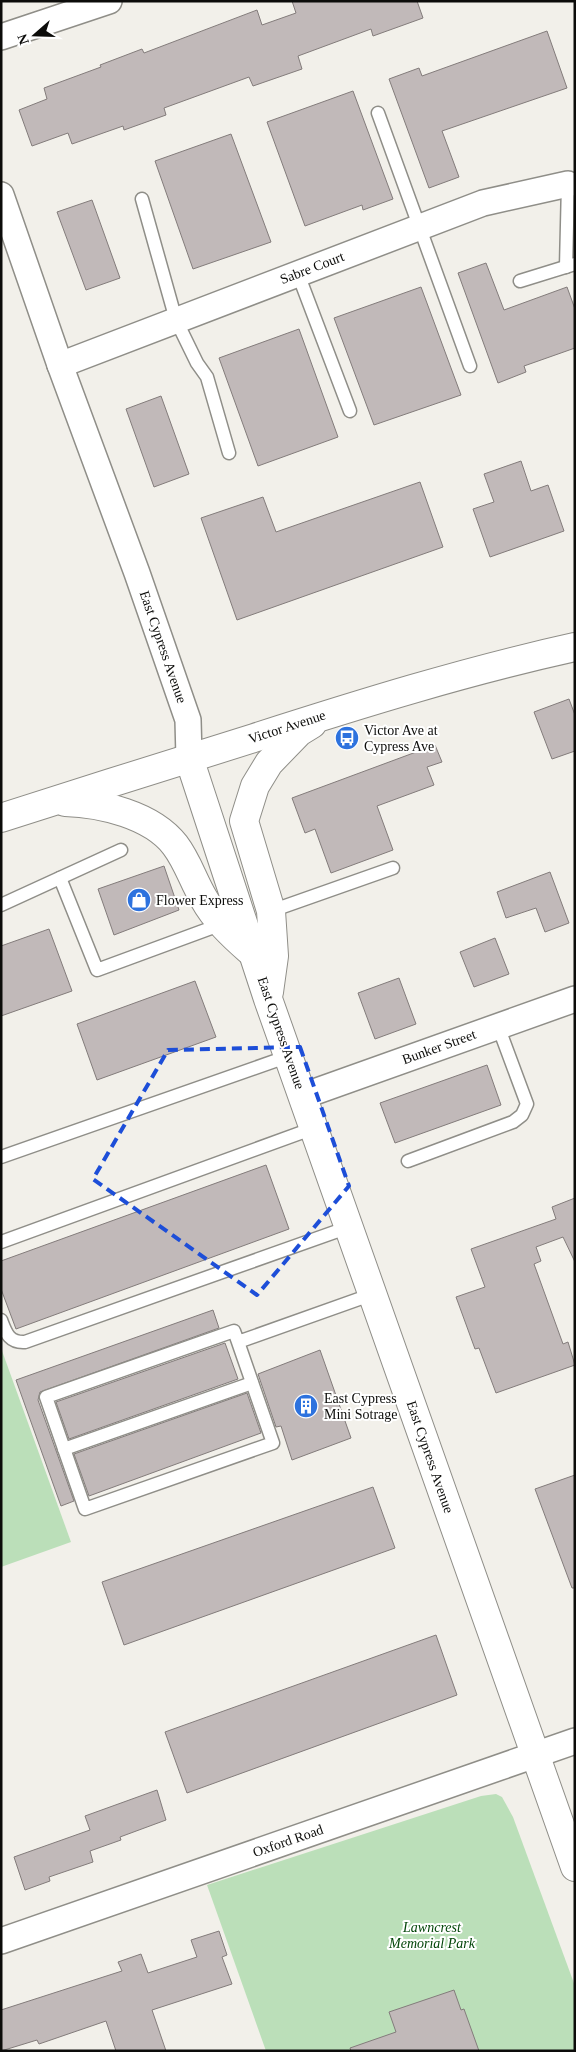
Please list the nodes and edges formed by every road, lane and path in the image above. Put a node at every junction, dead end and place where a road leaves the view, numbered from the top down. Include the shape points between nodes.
1 (109, 1) edge
2 (1, 37) edge
3 (378, 113) dead end
4 (572, 182) edge
5 (1, 195) edge
6 (142, 199) dead end
7 (420, 227) junction
8 (570, 266) edge
9 (298, 274) junction
10 (520, 281) dead end
11 (176, 320) junction
12 (60, 364) junction
13 (470, 366) dead end
14 (350, 411) dead end
15 (229, 453) dead end
16 (575, 647) edge
17 (327, 714) junction
18 (189, 758) junction
19 (53, 801) junction
20 (1, 818) edge
21 (121, 850) dead end
22 (393, 868) dead end
23 (60, 878) junction
24 (1, 905) edge
25 (271, 911) junction
26 (222, 924) junction
27 (253, 954) junction
28 (575, 998) edge
29 (268, 999) junction
30 (498, 1026) junction
31 (289, 1056) junction
32 (303, 1096) junction
33 (314, 1128) junction
34 (1, 1157) edge
35 (408, 1161) dead end
36 (349, 1227) junction
37 (1, 1242) edge
38 (372, 1294) junction
39 (1, 1320) edge
40 (238, 1342) junction
41 (252, 1383) junction
42 (64, 1449) junction
43 (575, 1741) edge
44 (536, 1755) junction
45 (575, 1867) edge
46 (1, 1941) edge

1 - 2 street
3 - 7 lane
4 - 7 street, Sabre Court via 483,203
4 - 8 lane
5 - 12 street, East Cypress Avenue
6 - 11 lane
7 - 9 street, Sabre Court
7 - 13 lane
8 - 10 lane
9 - 11 street, Sabre Court
9 - 14 lane
11 - 12 street, Sabre Court
11 - 15 lane via 207,377
12 - 18 street, East Cypress Avenue via 188,720
16 - 17 main road, Victor Avenue via 508,661
17 - 18 main road, Victor Avenue
17 - 25 main road via 299,732 269,763 256,786 244,821
18 - 19 main road, Victor Avenue
18 - 27 main road, East Cypress Avenue
19 - 20 main road, Victor Avenue
19 - 26 main road via 89,803 113,809 133,815 158,830 174,843 203,898
21 - 23 lane
22 - 25 lane
23 - 24 lane
23 - 26 lane via 97,970
25 - 29 main road via 274,956
26 - 27 main road
27 - 29 main road, East Cypress Avenue
28 - 30 street, Bunker Street
29 - 31 main road, East Cypress Avenue
30 - 32 street, Bunker Street
30 - 35 lane via 527,1104 522,1114 513,1122
31 - 32 main road, East Cypress Avenue
31 - 34 lane
32 - 33 main road, East Cypress Avenue
33 - 36 main road, East Cypress Avenue
33 - 37 lane
36 - 38 main road, East Cypress Avenue
36 - 39 lane via 25,1342 17,1343 9,1338
38 - 40 lane
38 - 44 main road, East Cypress Avenue
40 - 41 lane
40 - 42 lane via 234,1330 46,1397
41 - 42 lane
41 - 42 lane via 273,1442 94,1506 85,1509
43 - 44 street, Oxford Road
44 - 45 main road, East Cypress Avenue
44 - 46 street, Oxford Road

